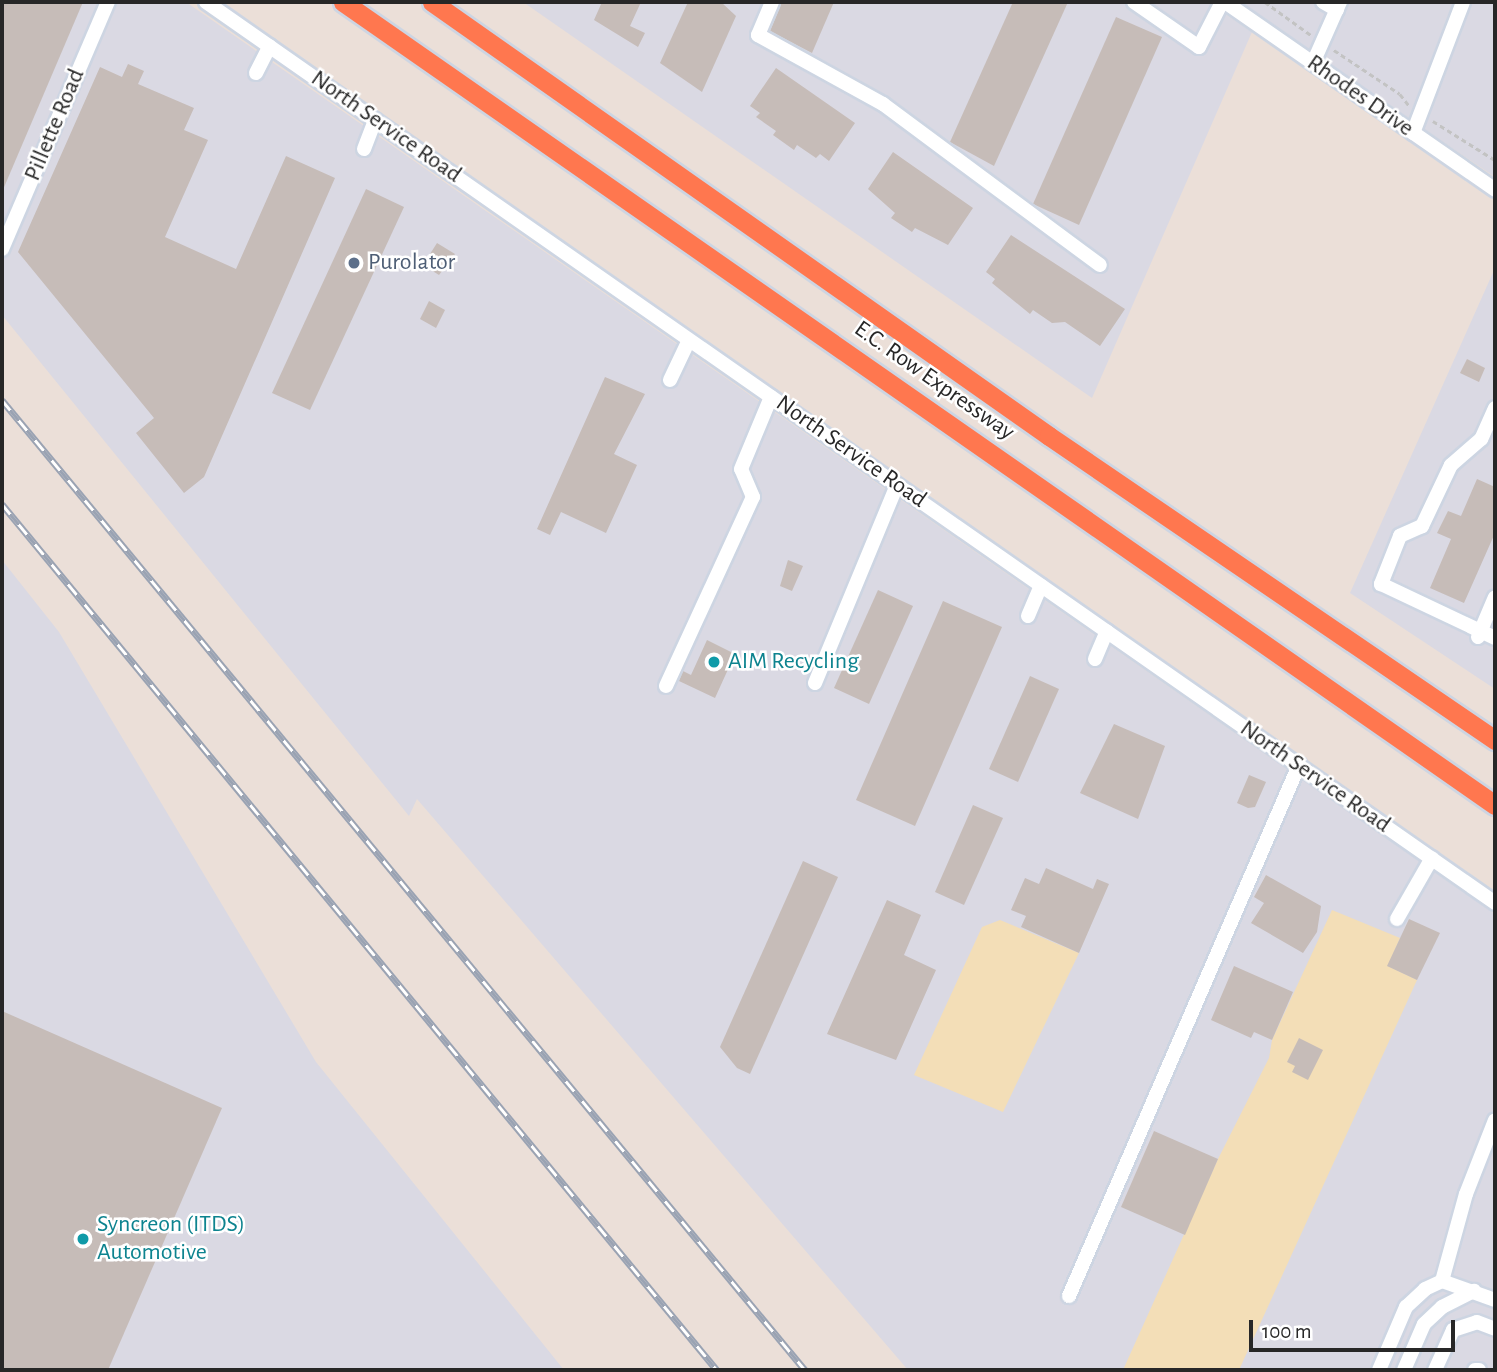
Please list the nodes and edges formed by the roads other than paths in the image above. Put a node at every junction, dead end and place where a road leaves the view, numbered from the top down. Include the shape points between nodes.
1 (108, 2) edge
2 (206, 2) edge
3 (343, 2) edge
4 (432, 2) edge
5 (772, 2) edge
6 (1134, 2) edge
7 (1224, 2) edge
8 (1322, 2) edge
9 (1462, 2) edge
10 (1338, 6) edge
11 (270, 46) junction
12 (1313, 63) junction
13 (256, 73) dead end
14 (375, 120) junction
15 (1413, 133) junction
16 (364, 149) dead end
17 (1495, 190) edge
18 (2, 249) edge
19 (1100, 265) dead end
20 (689, 340) junction
21 (670, 380) dead end
22 (771, 397) junction
23 (1495, 408) edge
24 (1481, 439) junction
25 (1495, 445) edge
26 (897, 485) junction
27 (1041, 586) junction
28 (1495, 597) edge
29 (1028, 616) dead end
30 (1107, 631) junction
31 (1479, 634) junction
32 (1495, 638) edge
33 (1095, 659) dead end
34 (815, 683) dead end
35 (666, 686) dead end
36 (1495, 740) edge
37 (1299, 765) junction
38 (1495, 805) edge
39 (1432, 858) junction
40 (1495, 903) edge
41 (1397, 919) dead end
42 (1495, 1120) edge
43 (1483, 1150) junction
44 (1495, 1160) edge
45 (1442, 1281) junction
46 (1474, 1291) junction
47 (1069, 1296) dead end
48 (1495, 1300) edge
49 (1495, 1329) edge
50 (1379, 1370) edge
51 (1404, 1370) edge
52 (1435, 1370) edge

1 - 18 street, Pillette Road
2 - 11 street, North Service Road
3 - 38 highway, E.C. Row Expressway
4 - 36 highway, E.C. Row Expressway via 1049,436
5 - 19 street via 758,35 883,104
6 - 7 street via 1199,47
7 - 12 street, Rhodes Drive
8 - 10 street
9 - 15 street
10 - 12 street
11 - 13 street
11 - 14 street, North Service Road
12 - 15 street, Rhodes Drive
14 - 16 street
14 - 20 street, North Service Road
15 - 17 street, Rhodes Drive
20 - 21 street
20 - 22 street, North Service Road
22 - 26 street, North Service Road
22 - 35 street via 741,469 753,496
23 - 24 street
24 - 25 street
24 - 31 street via 1451,465 1422,526 1400,536 1381,584
26 - 27 street, North Service Road
26 - 34 street
27 - 29 street
27 - 30 street, North Service Road
28 - 31 street
30 - 33 street
30 - 37 street, North Service Road
31 - 32 street
37 - 39 street, North Service Road
37 - 47 street
39 - 40 street, North Service Road
39 - 41 street
42 - 43 street
43 - 44 street
43 - 45 street
45 - 46 street
45 - 50 street via 1406,1307
46 - 48 street
46 - 51 street via 1442,1307 1424,1324
49 - 52 street via 1477,1322 1453,1329

